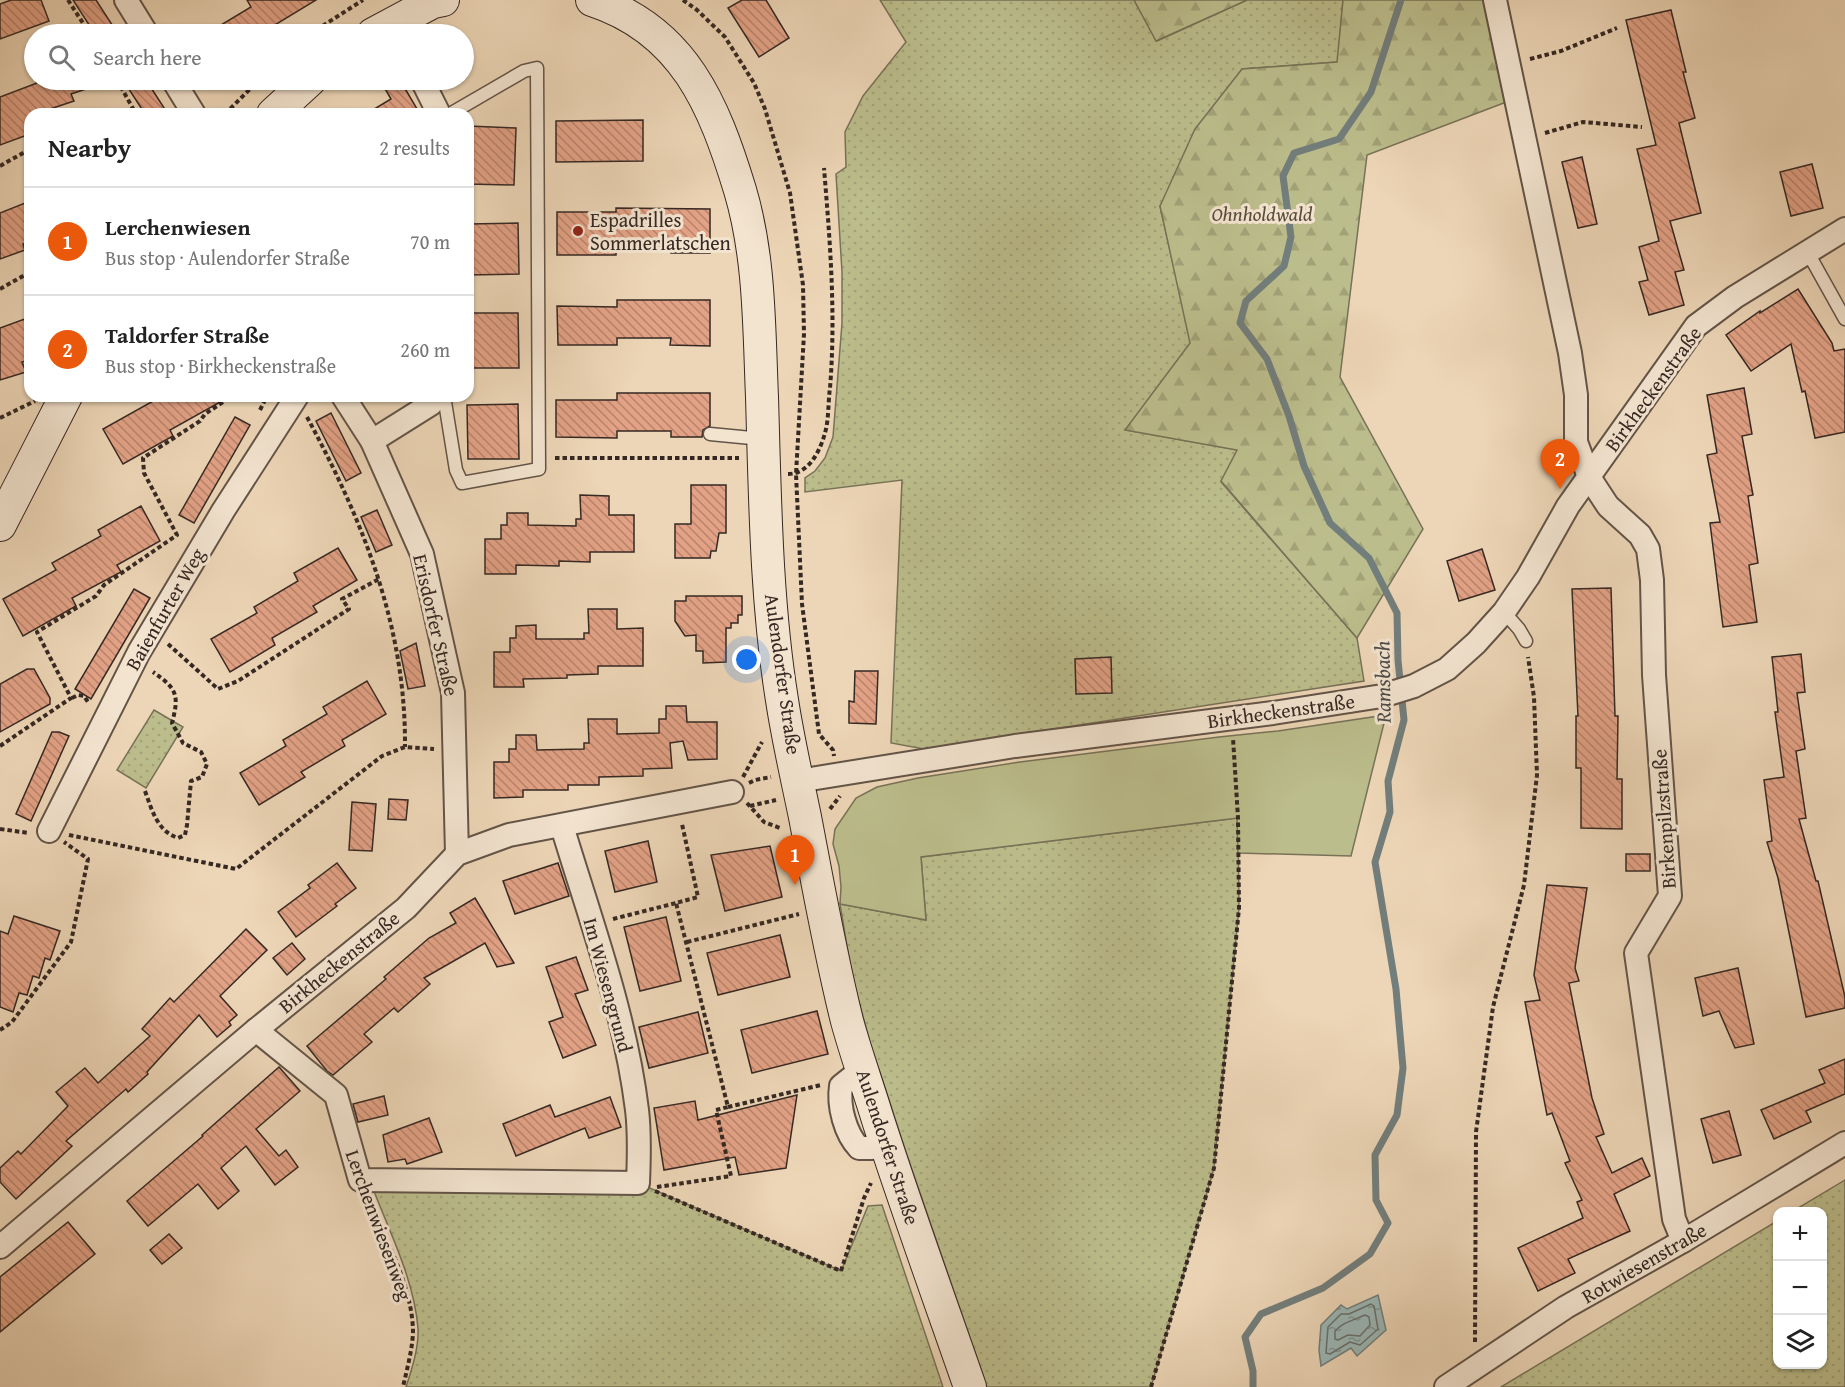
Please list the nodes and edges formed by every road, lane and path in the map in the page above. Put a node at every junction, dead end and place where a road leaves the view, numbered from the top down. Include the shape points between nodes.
1 (68, 0) edge
2 (126, 0) edge
3 (363, 0) edge
4 (443, 0) edge
5 (592, 0) edge
6 (1495, 0) edge
7 (84, 24) edge
8 (141, 24) edge
9 (326, 24) edge
10 (391, 24) edge
11 (1617, 28) dead end
12 (1509, 64) junction
13 (123, 90) edge
14 (179, 90) edge
15 (249, 90) edge
16 (299, 90) edge
17 (427, 90) edge
18 (133, 108) edge
19 (190, 108) edge
20 (231, 108) edge
21 (280, 108) edge
22 (436, 108) edge
23 (460, 108) edge
24 (1642, 127) dead end
25 (1525, 139) junction
26 (24, 152) edge
27 (0, 166) edge
28 (824, 168) dead end
29 (1845, 229) edge
30 (1807, 251) junction
31 (24, 275) edge
32 (0, 289) edge
33 (1845, 319) edge
34 (41, 402) edge
35 (49, 402) edge
36 (223, 402) edge
37 (293, 402) edge
38 (299, 402) edge
39 (347, 402) edge
40 (432, 402) edge
41 (445, 402) edge
42 (0, 418) edge
43 (710, 434) dead end
44 (763, 439) junction
45 (372, 441) junction
46 (539, 458) junction
47 (733, 458) dead end
48 (1589, 477) junction
49 (0, 525) edge
50 (379, 579) junction
51 (1504, 612) junction
52 (152, 630) junction
53 (1526, 641) joint
54 (135, 661) junction
55 (782, 699) junction
56 (1232, 718) junction
57 (0, 747) edge
58 (405, 747) junction
59 (455, 748) junction
60 (837, 773) junction
61 (798, 781) junction
62 (145, 791) dead end
63 (741, 799) junction
64 (677, 803) junction
65 (806, 825) junction
66 (562, 826) junction
67 (0, 829) edge
68 (49, 831) junction
69 (457, 854) junction
70 (676, 903) junction
71 (806, 912) dead end
72 (619, 917) dead end
73 (687, 942) junction
74 (0, 1030) edge
75 (256, 1030) junction
76 (851, 1078) dead end
77 (791, 1092) dead end
78 (728, 1107) junction
79 (1845, 1143) edge
80 (882, 1155) junction
81 (360, 1180) junction
82 (644, 1186) junction
83 (1683, 1241) junction
84 (0, 1247) edge
85 (1473, 1368) junction
86 (403, 1387) edge
87 (970, 1387) edge
88 (1151, 1387) edge
89 (1446, 1387) edge

1 - 7 path
2 - 8 street
3 - 9 path
4 - 10 main road
5 - 44 main road, Aulendorfer Straße via 653,33 695,80 714,116 741,195 751,244 757,289
6 - 12 street, Birkenpilzstraße
11 - 12 path via 1561,51
12 - 25 street, Birkenpilzstraße
13 - 18 path
14 - 19 street
15 - 20 path
16 - 21 main road
17 - 22 street
23 - 46 lane via 524,71 537,68
24 - 25 path via 1583,122
25 - 48 street, Birkenpilzstraße via 1570,353 1576,395 1576,442
26 - 27 path
28 - 60 path via 833,274 826,431 818,453 796,474 802,604 812,686 819,734 833,750
29 - 30 street, Birkheckenstraße
30 - 33 lane
30 - 48 street, Birkheckenstraße via 1696,326
31 - 32 path
34 - 42 path
35 - 49 main road
36 - 57 path via 143,458 144,473 177,536 104,585 96,596 37,632 71,698
37 - 52 street, Baienfurter Weg
38 - 50 path via 360,528
39 - 45 street, Erisdorfer Straße
40 - 45 street
41 - 46 lane via 456,470 462,483 539,470
43 - 44 lane
44 - 55 main road, Aulendorfer Straße via 773,618
45 - 59 street, Erisdorfer Straße via 422,554 453,693
46 - 47 path
48 - 51 street, Birkheckenstraße
48 - 83 street, Birkenpilzstraße via 1608,506 1640,535 1650,559 1670,896 1636,953 1674,1219
50 - 52 path via 342,599 349,609 238,681 218,688
50 - 58 path via 396,644
51 - 53 lane
51 - 56 street, Birkheckenstraße via 1447,669 1414,686 1382,696
52 - 54 street, Baienfurter Weg
53 - 85 path via 1534,697 1537,776 1524,885 1493,1007 1476,1132
54 - 62 path via 174,691 177,703 172,723 183,743 201,752 207,764 202,777 191,781 188,825 178,838 155,819
54 - 68 street, Baienfurter Weg
55 - 61 main road, Aulendorfer Straße
55 - 63 path
56 - 60 street, Birkheckenstraße
56 - 88 path via 1239,908 1214,1168
58 - 59 path
58 - 68 path via 382,756 236,869
59 - 69 street, Erisdorfer Straße
60 - 61 street, Birkheckenstraße
61 - 63 path via 779,775 755,780
61 - 65 main road, Aulendorfer Straße
63 - 64 street, Birkheckenstraße
63 - 65 path via 764,822 778,828
64 - 66 street, Birkheckenstraße
64 - 70 path via 698,897
65 - 80 main road, Aulendorfer Straße via 848,1023
66 - 69 street, Birkheckenstraße via 509,835
66 - 82 street, Im Wiesengrund via 623,1026
67 - 68 path via 38,834
68 - 74 path via 88,859 71,942 12,1022
69 - 75 street, Birkheckenstraße via 406,908
70 - 72 path
70 - 73 path
71 - 73 path
73 - 78 path
75 - 81 street, Lerchenwiesenweg via 336,1095
75 - 84 street, Birkheckenstraße
76 - 80 street via 841,1086 839,1098 850,1138 859,1148
77 - 78 path
78 - 82 path via 716,1110 731,1176
79 - 83 street, Rotwiesenstraße
80 - 82 path via 841,1271
80 - 87 main road, Aulendorfer Straße
81 - 82 street
81 - 86 path, Lerchenwiesenweg via 396,1259 408,1302 413,1330
83 - 85 street, Rotwiesenstraße via 1566,1307
85 - 89 street, Rotwiesenstraße

